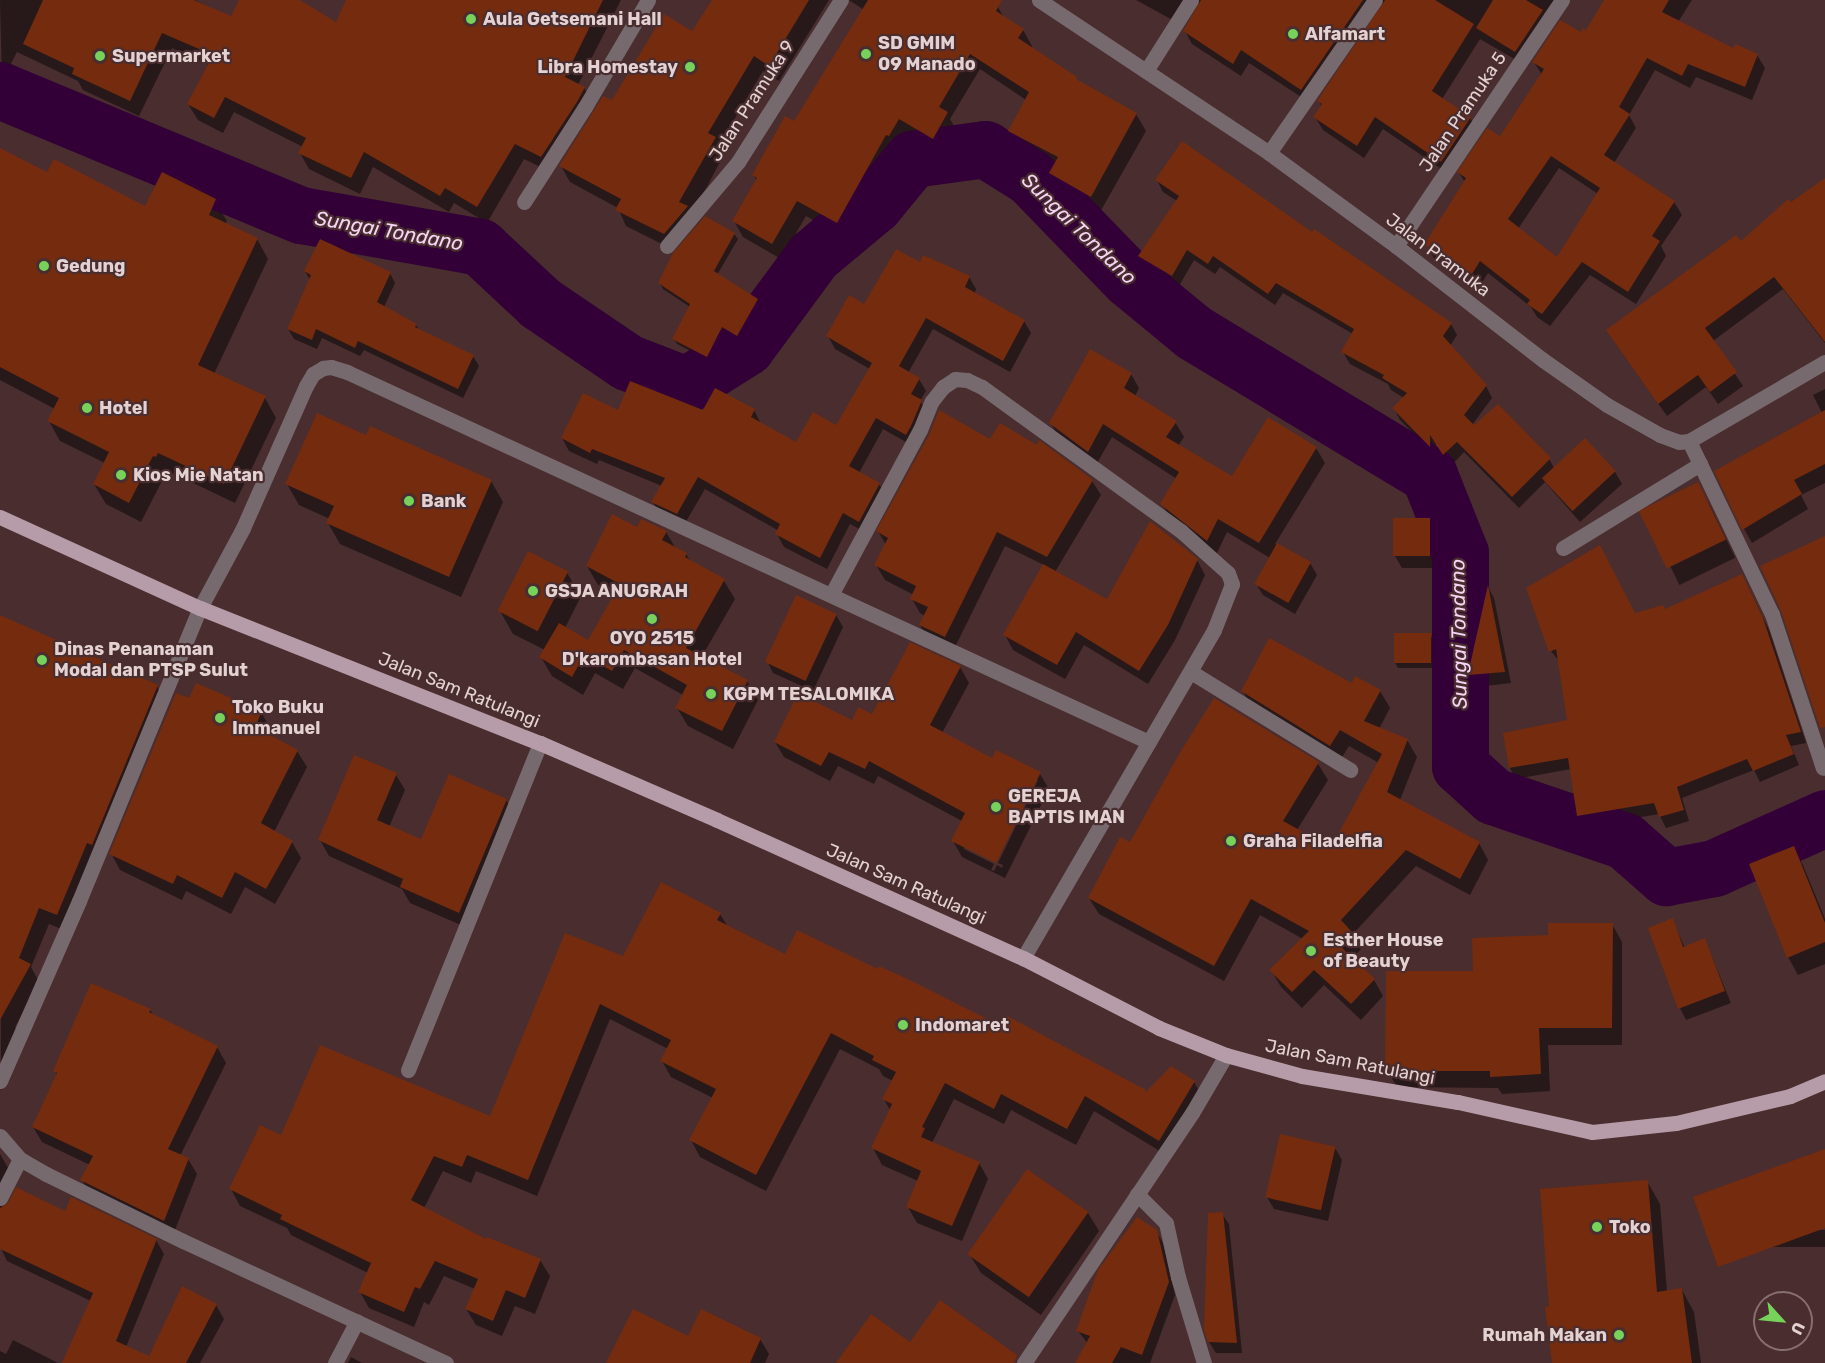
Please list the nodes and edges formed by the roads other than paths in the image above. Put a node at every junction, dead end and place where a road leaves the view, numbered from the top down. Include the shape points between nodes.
1 (648, 0) edge
2 (841, 0) edge
3 (1039, 0) edge
4 (1191, 0) edge
5 (1375, 0) edge
6 (1562, 0) edge
7 (1146, 71) junction
8 (1269, 153) junction
9 (524, 202) dead end
10 (667, 246) dead end
11 (1396, 246) junction
12 (1825, 362) edge
13 (1689, 441) junction
14 (1700, 464) junction
15 (0, 517) edge
16 (1563, 548) dead end
17 (831, 595) junction
18 (200, 608) junction
19 (1191, 672) junction
20 (1149, 742) junction
21 (540, 743) junction
22 (1823, 768) dead end
23 (1350, 770) dead end
24 (1023, 958) junction
25 (1226, 1055) junction
26 (408, 1070) dead end
27 (0, 1081) edge
28 (1825, 1081) edge
29 (0, 1136) edge
30 (20, 1159) junction
31 (1137, 1194) junction
32 (0, 1198) edge
33 (357, 1321) junction
34 (335, 1363) edge
35 (446, 1363) edge
36 (1024, 1363) edge
37 (1204, 1363) edge

1 - 9 street
2 - 10 street, Jalan Pramuka 9 via 738,162
3 - 7 street, Jalan Pramuka
4 - 7 street
5 - 8 street
6 - 11 street, Jalan Pramuka 5
7 - 8 street, Jalan Pramuka
8 - 11 street, Jalan Pramuka
11 - 13 street, Jalan Pramuka via 1607,405 1660,435 1678,442
12 - 13 street
13 - 14 street
14 - 16 street
14 - 22 street via 1772,614
15 - 18 main road, Jalan Sam Ratulangi
17 - 18 street via 331,367 313,374 306,386 243,528
17 - 19 street via 932,401 955,379 967,380 1109,477 1181,531 1228,573 1232,584 1214,630
17 - 20 street
18 - 21 main road, Jalan Sam Ratulangi
18 - 27 street
19 - 20 street
19 - 23 street
20 - 24 street
21 - 24 main road, Jalan Sam Ratulangi
21 - 26 street
24 - 25 main road, Jalan Sam Ratulangi via 1159,1028
25 - 28 main road, Jalan Sam Ratulangi via 1302,1076 1458,1102 1592,1132 1676,1123 1790,1096
25 - 31 street
29 - 30 street
30 - 32 street
30 - 33 street via 183,1242
31 - 36 street
31 - 37 street via 1166,1223
33 - 34 street
33 - 35 street

